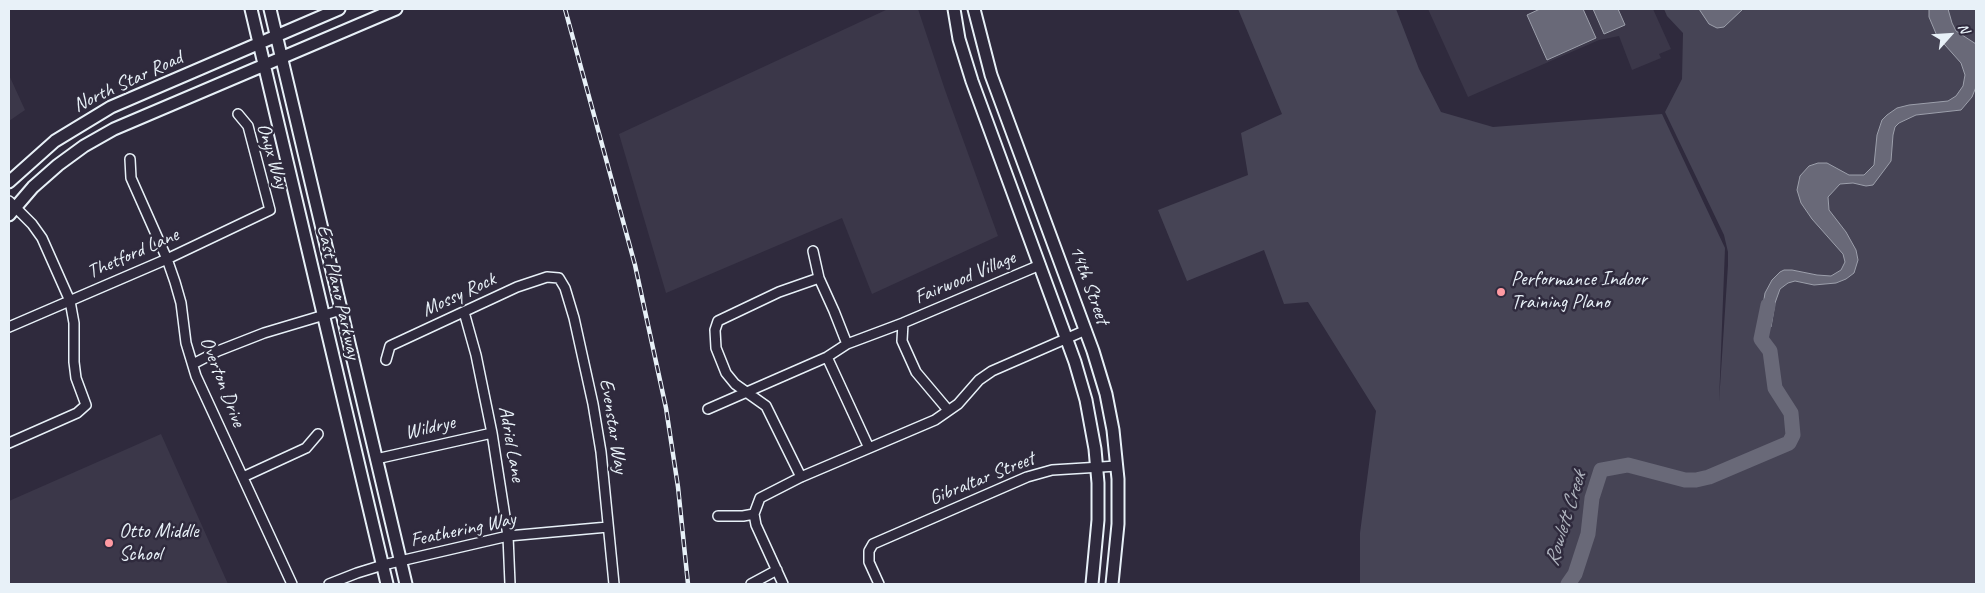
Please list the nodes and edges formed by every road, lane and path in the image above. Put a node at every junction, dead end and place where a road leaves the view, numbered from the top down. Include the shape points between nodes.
1 (251, 9) edge
2 (270, 9) edge
3 (340, 9) edge
4 (396, 9) edge
5 (954, 9) edge
6 (974, 9) edge
7 (277, 37) junction
8 (259, 44) junction
9 (281, 58) junction
10 (264, 65) junction
11 (991, 75) junction
12 (972, 81) junction
13 (238, 114) dead end
14 (88, 120) junction
15 (99, 137) junction
16 (130, 159) dead end
17 (1026, 170) junction
18 (1007, 176) junction
19 (310, 179) junction
20 (9, 182) edge
21 (292, 183) junction
22 (11, 207) edge
23 (270, 210) joint
24 (813, 251) dead end
25 (167, 259) junction
26 (1040, 265) junction
27 (559, 278) joint
28 (818, 278) junction
29 (70, 301) junction
30 (341, 310) junction
31 (464, 312) junction
32 (323, 314) junction
33 (904, 323) junction
34 (9, 327) edge
35 (1086, 330) junction
36 (1066, 338) junction
37 (847, 344) junction
38 (827, 357) junction
39 (386, 360) dead end
40 (193, 364) junction
41 (746, 392) junction
42 (708, 409) dead end
43 (948, 410) junction
44 (492, 433) junction
45 (318, 434) dead end
46 (9, 443) edge
47 (869, 448) junction
48 (376, 459) junction
49 (1117, 466) junction
50 (1097, 468) junction
51 (243, 477) junction
52 (801, 477) junction
53 (754, 514) junction
54 (718, 516) dead end
55 (608, 527) junction
56 (508, 536) junction
57 (401, 561) junction
58 (383, 565) junction
59 (777, 570) junction
60 (292, 584) edge
61 (329, 584) edge
62 (387, 584) edge
63 (406, 584) edge
64 (510, 584) edge
65 (614, 584) edge
66 (751, 584) edge
67 (783, 584) edge
68 (879, 584) edge
69 (1092, 584) edge
70 (1112, 584) edge

1 - 8 main road, East Plano Parkway
2 - 7 main road, East Plano Parkway
3 - 7 main road, North Star Road
4 - 9 main road, North Star Road
5 - 12 main road, 14th Street
6 - 11 main road, 14th Street
7 - 8 main road, North Star Road
7 - 9 main road, East Plano Parkway
8 - 10 main road, East Plano Parkway
8 - 14 main road, North Star Road via 111,107
9 - 10 main road, North Star Road
9 - 19 main road, East Plano Parkway
10 - 15 main road, North Star Road
10 - 21 main road, East Plano Parkway
11 - 12 main road
11 - 17 main road, 14th Street
12 - 18 main road, 14th Street
13 - 23 street, Onyx Way via 248,126
14 - 15 main road
14 - 20 main road, North Star Road via 55,141
15 - 22 main road, North Star Road via 58,165
16 - 25 street, Overton Drive via 131,178
17 - 18 main road
17 - 35 main road, 14th Street
18 - 26 main road, 14th Street
19 - 21 main road
19 - 30 main road, East Plano Parkway
21 - 32 main road, East Plano Parkway
22 - 29 street via 32,224 42,238
23 - 25 street, Thetford Lane
24 - 28 street
25 - 29 street, Thetford Lane
25 - 40 street, Overton Drive via 181,303 186,343
26 - 33 street, Fairwood Village
26 - 36 main road, 14th Street
27 - 31 street, Mossy Rock via 547,277 517,287
27 - 55 street, Evenstar Way via 574,318 593,404
28 - 37 street
28 - 41 street via 779,292 718,321 714,339 723,367 735,384
29 - 34 street, Thetford Lane
29 - 46 street via 76,378 86,405 78,413
30 - 32 street
30 - 48 main road, East Plano Parkway
31 - 39 street, Mossy Rock via 390,346
31 - 44 street, Adriel Lane
32 - 40 street via 264,333
32 - 58 main road, East Plano Parkway
33 - 37 street, Fairwood Village
33 - 43 street, Fairwood Village via 902,341 916,372
35 - 36 street
35 - 49 main road, 14th Street via 1106,394
36 - 43 street via 992,371
36 - 50 main road, 14th Street via 1086,400
37 - 38 street, Fairwood Village
38 - 41 street, Fairwood Village
38 - 47 street
40 - 51 street, Overton Drive
41 - 42 street, Fairwood Village
41 - 52 street via 766,406
43 - 47 street via 935,420
44 - 48 street, Wildrye
44 - 56 street, Adriel Lane
45 - 51 street via 306,448
47 - 52 street
48 - 57 main road, East Plano Parkway
49 - 50 street, Gibraltar Street
49 - 70 main road, 14th Street via 1118,524
50 - 68 street, Gibraltar Street via 1052,470 1027,477 873,544 869,562
50 - 69 main road, 14th Street via 1098,520
51 - 60 street, Overton Drive
52 - 53 street via 760,498
53 - 54 street
53 - 59 street
55 - 56 street, Feathering Way
55 - 65 street, Evenstar Way
56 - 57 street, Feathering Way
56 - 64 street, Adriel Lane
57 - 58 street, Feathering Way
57 - 63 main road, East Plano Parkway
58 - 61 street, Feathering Way
58 - 62 main road, East Plano Parkway
59 - 66 street
59 - 67 street

